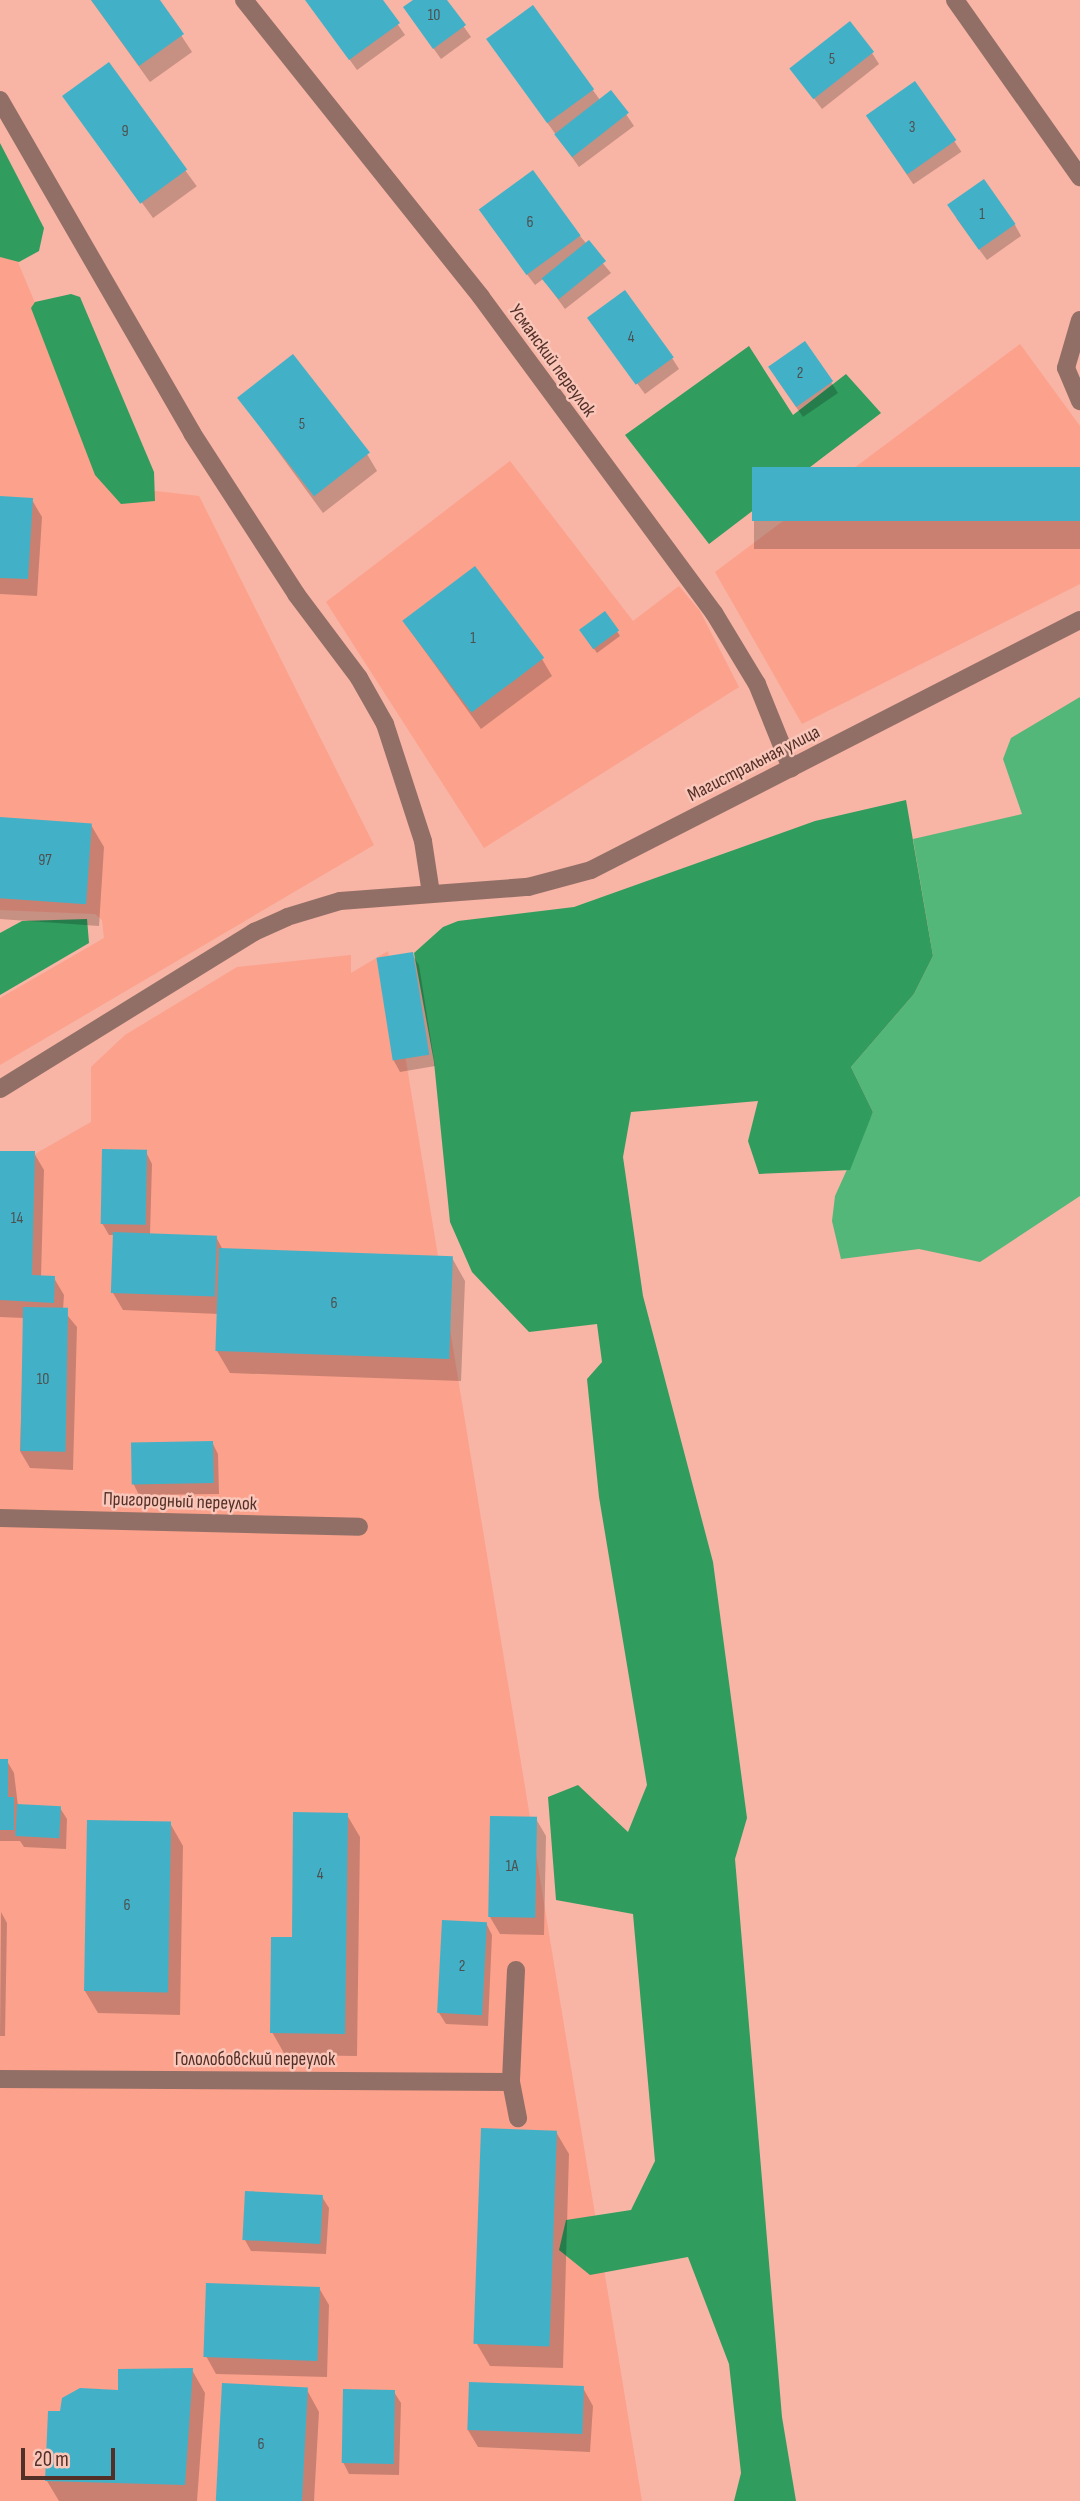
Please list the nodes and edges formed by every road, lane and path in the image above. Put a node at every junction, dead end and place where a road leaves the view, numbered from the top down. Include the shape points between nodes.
1 (244, 0) edge
2 (955, 0) edge
3 (0, 100) edge
4 (1080, 177) edge
5 (1080, 320) edge
6 (1080, 401) edge
7 (1080, 620) edge
8 (791, 768) junction
9 (431, 893) junction
10 (0, 1088) edge
11 (0, 1518) edge
12 (359, 1527) dead end
13 (516, 1970) dead end
14 (0, 2079) edge
15 (510, 2082) junction
16 (519, 2118) dead end

1 - 8 street, Усманский переулок via 481,298 714,613 757,684
2 - 4 street
3 - 9 street via 192,433 296,594 359,678 384,724 423,841
5 - 6 street via 1066,368
7 - 8 street, Магистральная улица
8 - 9 street, Магистральная улица via 591,870 528,887
9 - 10 street, Магистральная улица via 340,901 254,932
11 - 12 street, Пригородный переулок
13 - 15 street
14 - 15 street, Гололобовский переулок
15 - 16 street

